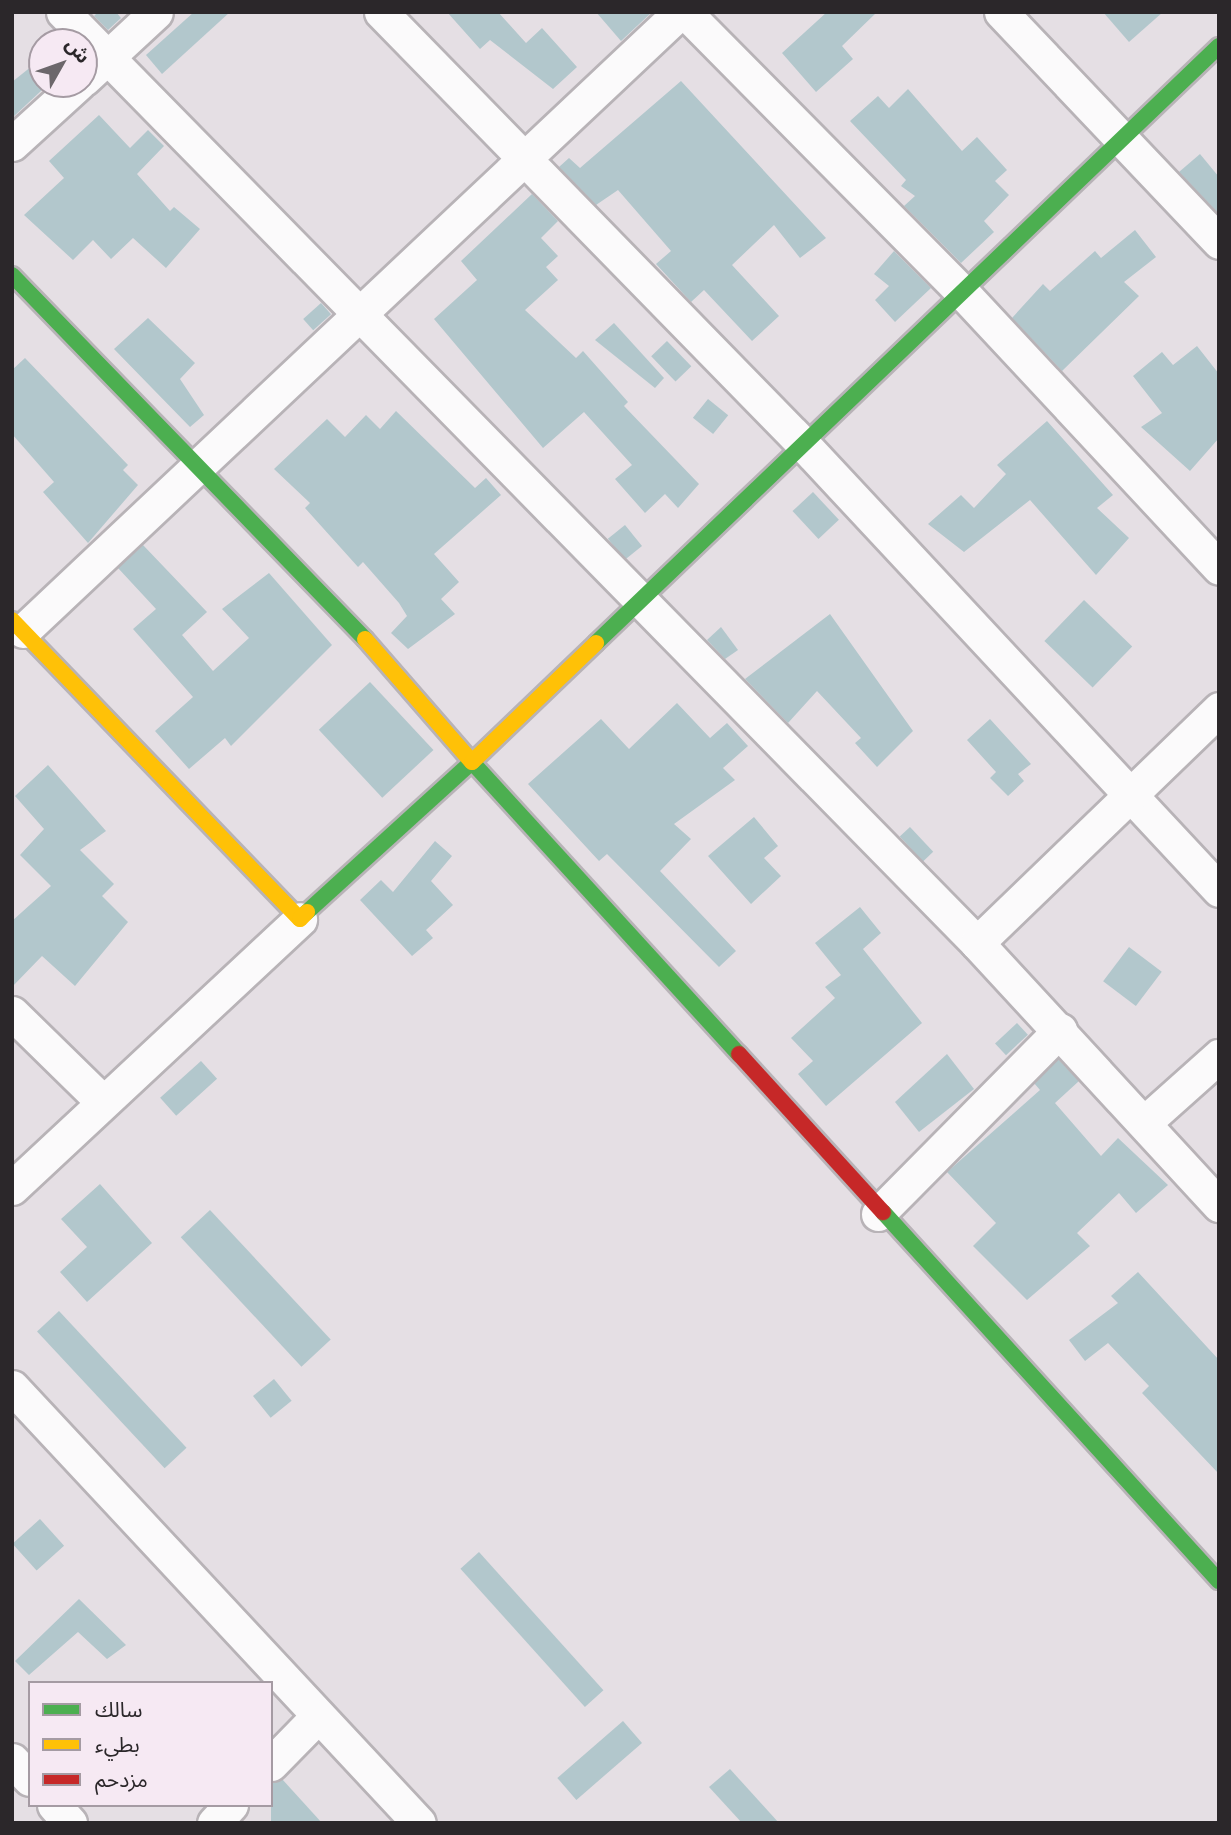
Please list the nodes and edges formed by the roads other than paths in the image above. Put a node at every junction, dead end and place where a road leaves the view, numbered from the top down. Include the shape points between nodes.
1 (63, 12) edge
2 (156, 12) edge
3 (380, 12) edge
4 (680, 12) edge
5 (685, 12) edge
6 (1001, 12) edge
7 (72, 28) edge
8 (1219, 46) edge
9 (98, 66) edge
10 (98, 72) edge
11 (63, 98) edge
12 (1121, 137) junction
13 (12, 144) edge
14 (523, 158) junction
15 (1219, 242) edge
16 (12, 275) edge
17 (962, 292) junction
18 (359, 314) junction
19 (803, 444) junction
20 (202, 466) junction
21 (1219, 568) edge
22 (639, 601) junction
23 (18, 625) edge
24 (1219, 709) edge
25 (472, 762) junction
26 (1128, 793) junction
27 (1219, 890) edge
28 (300, 919) junction
29 (977, 943) junction
30 (12, 1013) edge
31 (1060, 1030) junction
32 (1219, 1056) edge
33 (102, 1101) junction
34 (1144, 1123) junction
35 (12, 1188) edge
36 (1219, 1205) edge
37 (878, 1214) junction
38 (12, 1387) edge
39 (1214, 1568) edge
40 (318, 1716) junction
41 (12, 1760) edge
42 (273, 1762) edge
43 (28, 1777) edge
44 (229, 1807) edge
45 (214, 1823) edge
46 (419, 1823) edge

1 - 7 street
2 - 9 street
3 - 14 street
4 - 14 street
5 - 17 street
6 - 12 street
8 - 12 street
10 - 18 street
11 - 13 street
12 - 15 street
12 - 17 street
14 - 18 street
14 - 19 street
16 - 20 street
17 - 19 street
17 - 21 street
18 - 20 street
18 - 22 street
19 - 22 street
19 - 26 street
20 - 23 street
20 - 25 street via 391,666
22 - 25 street
22 - 29 street
23 - 28 street
24 - 26 street
25 - 28 street
25 - 37 street
26 - 27 street
26 - 29 street
28 - 33 street
29 - 31 street
30 - 33 street
31 - 34 street
31 - 37 street
32 - 34 street
33 - 35 street
34 - 36 street
37 - 39 street
38 - 40 street
40 - 42 street
40 - 46 street
41 - 43 street
44 - 45 street

